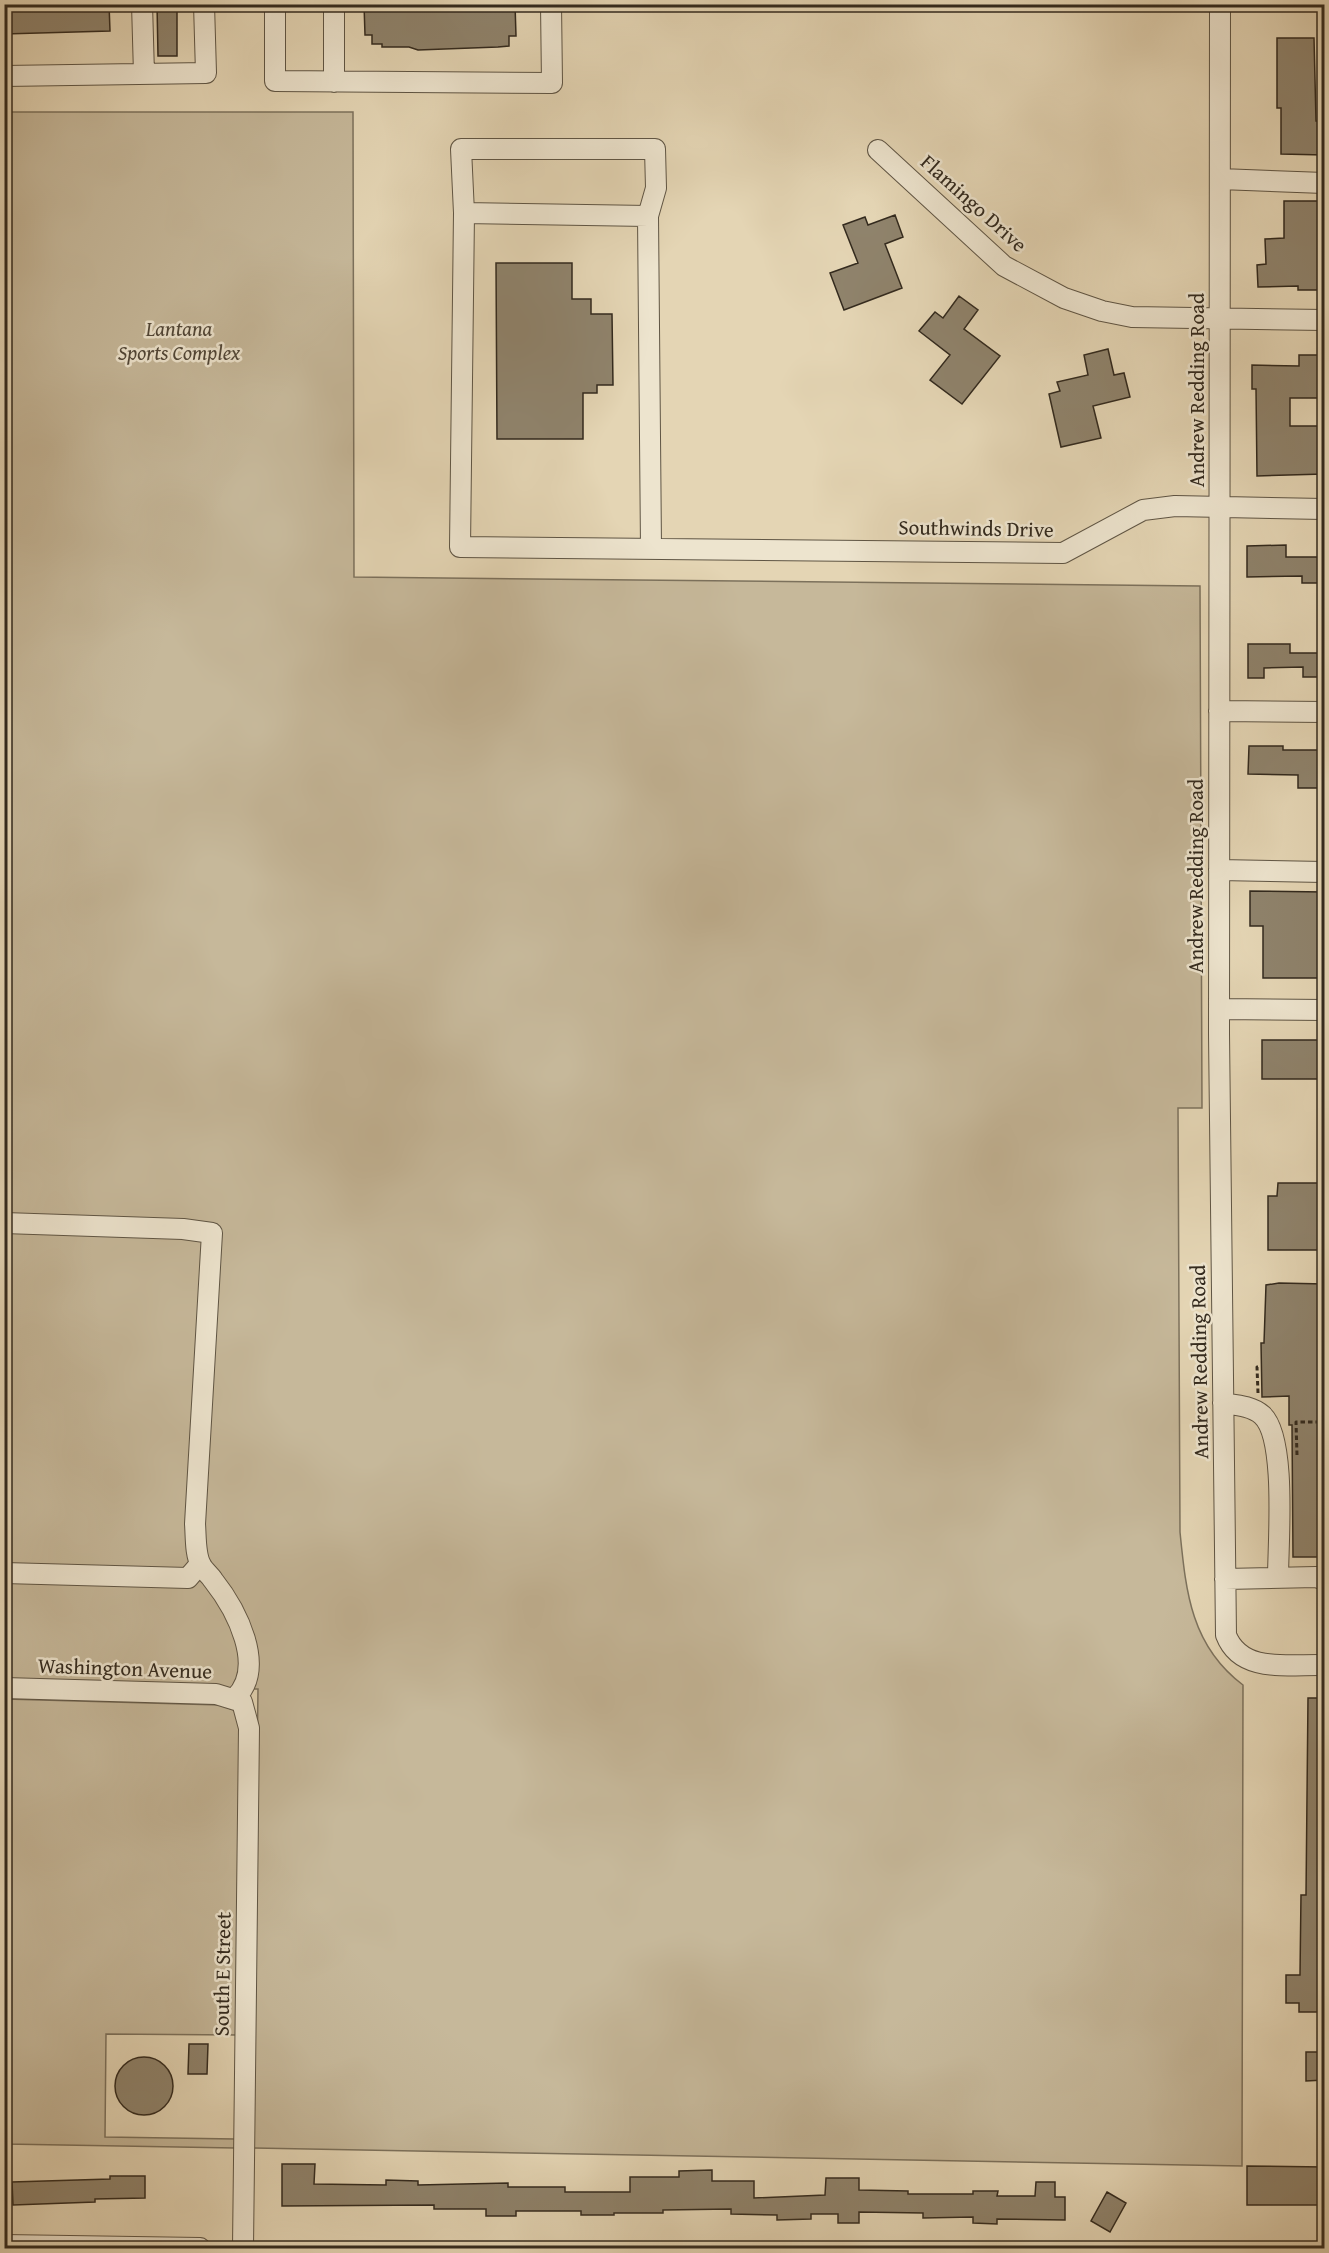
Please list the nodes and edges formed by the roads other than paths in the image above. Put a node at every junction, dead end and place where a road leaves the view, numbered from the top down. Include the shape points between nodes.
1 (142, 4) edge
2 (204, 4) edge
3 (275, 4) edge
4 (334, 4) edge
5 (551, 4) edge
6 (1221, 4) edge
7 (144, 74) junction
8 (4, 76) edge
9 (334, 82) junction
10 (878, 150) dead end
11 (1220, 179) junction
12 (1324, 183) edge
13 (464, 213) junction
14 (648, 216) junction
15 (1220, 318) junction
16 (1324, 320) edge
17 (1220, 507) junction
18 (1324, 509) edge
19 (651, 548) junction
20 (1219, 711) junction
21 (1324, 712) edge
22 (1220, 870) junction
23 (1324, 872) edge
24 (1219, 1009) junction
25 (1324, 1010) edge
26 (4, 1223) edge
27 (1223, 1403) junction
28 (200, 1564) junction
29 (4, 1573) edge
30 (1278, 1578) junction
31 (1225, 1579) junction
32 (1324, 1580) edge
33 (1324, 1665) edge
34 (4, 1688) edge
35 (238, 1700) junction
36 (4, 2245) edge
37 (200, 2248) edge
38 (243, 2248) edge

1 - 7 street
2 - 7 street via 206,73
3 - 9 street via 275,81
4 - 9 street
5 - 9 street via 552,83
6 - 11 street, Andrew Redding Road
7 - 8 street
10 - 15 street, Flamingo Drive via 1004,266 1039,287 1102,311 1132,317
11 - 12 street
11 - 15 street, Andrew Redding Road
13 - 14 street
13 - 14 street via 461,149 655,149 656,188
13 - 19 street, Southwinds Drive via 460,547
14 - 19 street
15 - 16 street, Flamingo Drive
15 - 17 street, Andrew Redding Road
17 - 18 street, Southwinds Drive
17 - 19 street, Southwinds Drive via 1143,510 1064,553
17 - 20 street, Andrew Redding Road
20 - 21 street
20 - 22 street, Andrew Redding Road
22 - 23 street
22 - 24 street, Andrew Redding Road
24 - 25 street
24 - 27 street, Andrew Redding Road
26 - 28 street via 212,1233 195,1524
27 - 30 street via 1245,1406 1258,1413 1272,1429 1277,1447
27 - 31 street, Andrew Redding Road
28 - 29 street via 188,1578
28 - 35 street via 220,1590 246,1642 248,1675
30 - 31 street
30 - 32 street
31 - 33 street, Andrew Redding Road via 1226,1635 1238,1655 1262,1664
34 - 35 street, Washington Avenue via 216,1694
35 - 38 street, South E Street via 249,1728
36 - 37 street

